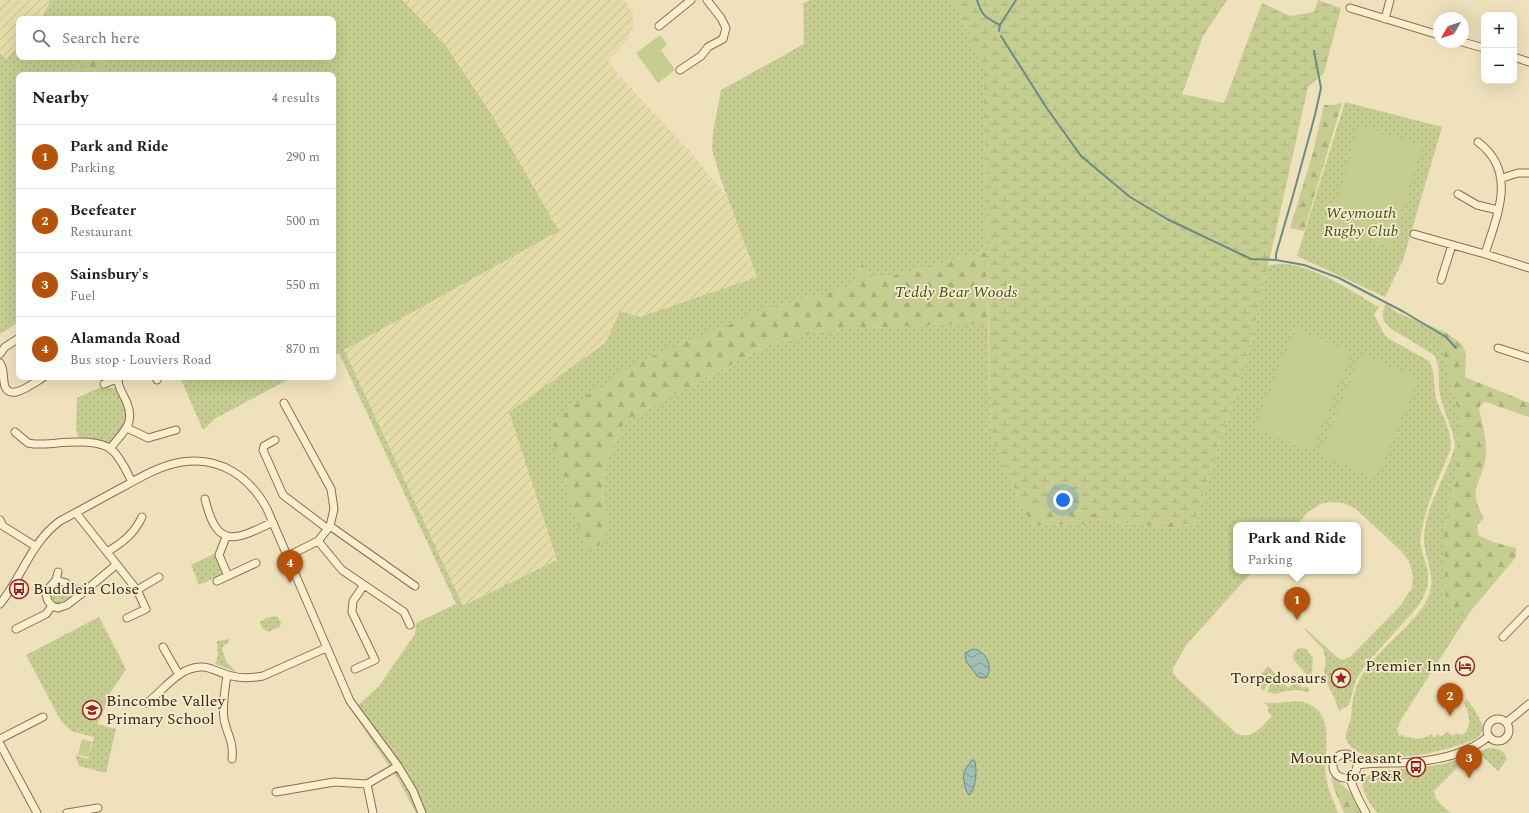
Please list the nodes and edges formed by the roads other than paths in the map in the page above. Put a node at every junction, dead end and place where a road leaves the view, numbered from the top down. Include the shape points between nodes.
1 (691, 0) edge
2 (707, 0) edge
3 (1390, 0) edge
4 (1350, 8) dead end
5 (1385, 19) junction
6 (659, 26) dead end
7 (1433, 33) edge
8 (1469, 44) edge
9 (1481, 47) edge
10 (1517, 58) edge
11 (1529, 62) edge
12 (680, 70) dead end
13 (1478, 142) dead end
14 (1529, 173) edge
15 (1502, 178) junction
16 (1458, 194) dead end
17 (1498, 210) junction
18 (1414, 234) dead end
19 (1452, 245) junction
20 (1484, 254) junction
21 (1529, 268) edge
22 (1441, 280) dead end
23 (16, 340) edge
24 (1498, 348) dead end
25 (0, 354) edge
26 (1529, 358) edge
27 (0, 363) edge
28 (39, 380) edge
29 (111, 380) edge
30 (120, 380) edge
31 (104, 384) dead end
32 (284, 403) dead end
33 (127, 428) junction
34 (176, 430) dead end
35 (15, 432) dead end
36 (275, 440) dead end
37 (110, 449) junction
38 (132, 482) junction
39 (205, 499) dead end
40 (76, 513) junction
41 (142, 517) dead end
42 (0, 520) edge
43 (273, 522) junction
44 (329, 528) junction
45 (226, 537) junction
46 (318, 541) junction
47 (35, 546) junction
48 (107, 552) junction
49 (288, 556) junction
50 (256, 563) dead end
51 (116, 565) junction
52 (58, 572) dead end
53 (228, 576) junction
54 (159, 577) dead end
55 (56, 580) junction
56 (217, 581) dead end
57 (66, 583) dead end
58 (364, 585) junction
59 (414, 586) dead end
60 (137, 590) junction
61 (0, 604) edge
62 (52, 606) junction
63 (1529, 610) edge
64 (127, 618) dead end
65 (410, 625) dead end
66 (16, 630) dead end
67 (1503, 637) dead end
68 (163, 647) dead end
69 (326, 648) junction
70 (355, 669) dead end
71 (179, 675) junction
72 (228, 675) junction
73 (147, 703) dead end
74 (1529, 704) edge
75 (43, 717) dead end
76 (1507, 722) junction
77 (1489, 736) junction
78 (0, 738) edge
79 (0, 744) edge
80 (232, 758) dead end
81 (1357, 765) junction
82 (398, 766) junction
83 (1349, 777) junction
84 (367, 784) junction
85 (276, 792) dead end
86 (98, 808) dead end
87 (37, 813) edge
88 (67, 813) edge
89 (373, 813) edge
90 (422, 813) edge
91 (1366, 813) edge

1 - 6 street
2 - 12 street via 726,28 723,39 708,47 701,56
3 - 5 street
4 - 5 street
5 - 7 street
8 - 9 street
10 - 11 street
13 - 15 street via 1496,162
14 - 15 street via 1518,173
15 - 17 street via 1502,196
16 - 17 street via 1477,205
17 - 20 street
18 - 19 street
19 - 20 street
19 - 22 street
20 - 21 street
23 - 25 street
24 - 26 street
27 - 28 street via 5,387 10,392 17,393
29 - 31 street
30 - 33 street via 130,412
32 - 44 street via 331,489 334,509
33 - 34 street via 148,438
33 - 37 street
35 - 37 street via 28,443 87,443 103,445
36 - 44 street via 264,446 263,450 283,495
37 - 38 street
38 - 40 street
38 - 43 street via 166,466 182,462 213,463 234,472 254,488 268,508
39 - 45 street via 217,529
40 - 47 street via 53,526
40 - 48 street
41 - 48 street via 128,538
42 - 47 street via 3,526
43 - 45 street via 240,537
43 - 49 street
44 - 46 street
44 - 59 street
45 - 53 street via 219,555
46 - 49 street
46 - 58 street via 342,570
47 - 61 street via 13,587
48 - 51 street
49 - 69 street
50 - 53 street
51 - 60 street
51 - 62 street via 80,596 58,608
52 - 55 street
53 - 56 street
54 - 60 street
55 - 57 street
55 - 62 street via 46,592
58 - 65 street via 404,612
58 - 70 street via 353,601 352,612 375,660
60 - 64 street via 146,609
62 - 66 street via 46,614
63 - 67 street
68 - 71 street
69 - 72 street via 263,676 246,678
69 - 82 street via 350,701
71 - 72 street via 205,667
71 - 73 street
72 - 80 street via 223,704 224,719 233,748
74 - 76 street
75 - 78 street
76 - 77 street via 1498,718 1491,721 1487,728
76 - 77 street via 1510,730 1505,739 1495,740
77 - 81 street via 1471,748 1445,757 1414,762
79 - 87 street
81 - 83 street via 1355,772
81 - 83 street via 1354,758 1348,754 1337,758 1335,772 1341,777
82 - 84 street
82 - 90 street
83 - 91 street
84 - 85 street via 320,783
84 - 89 street
86 - 88 street

